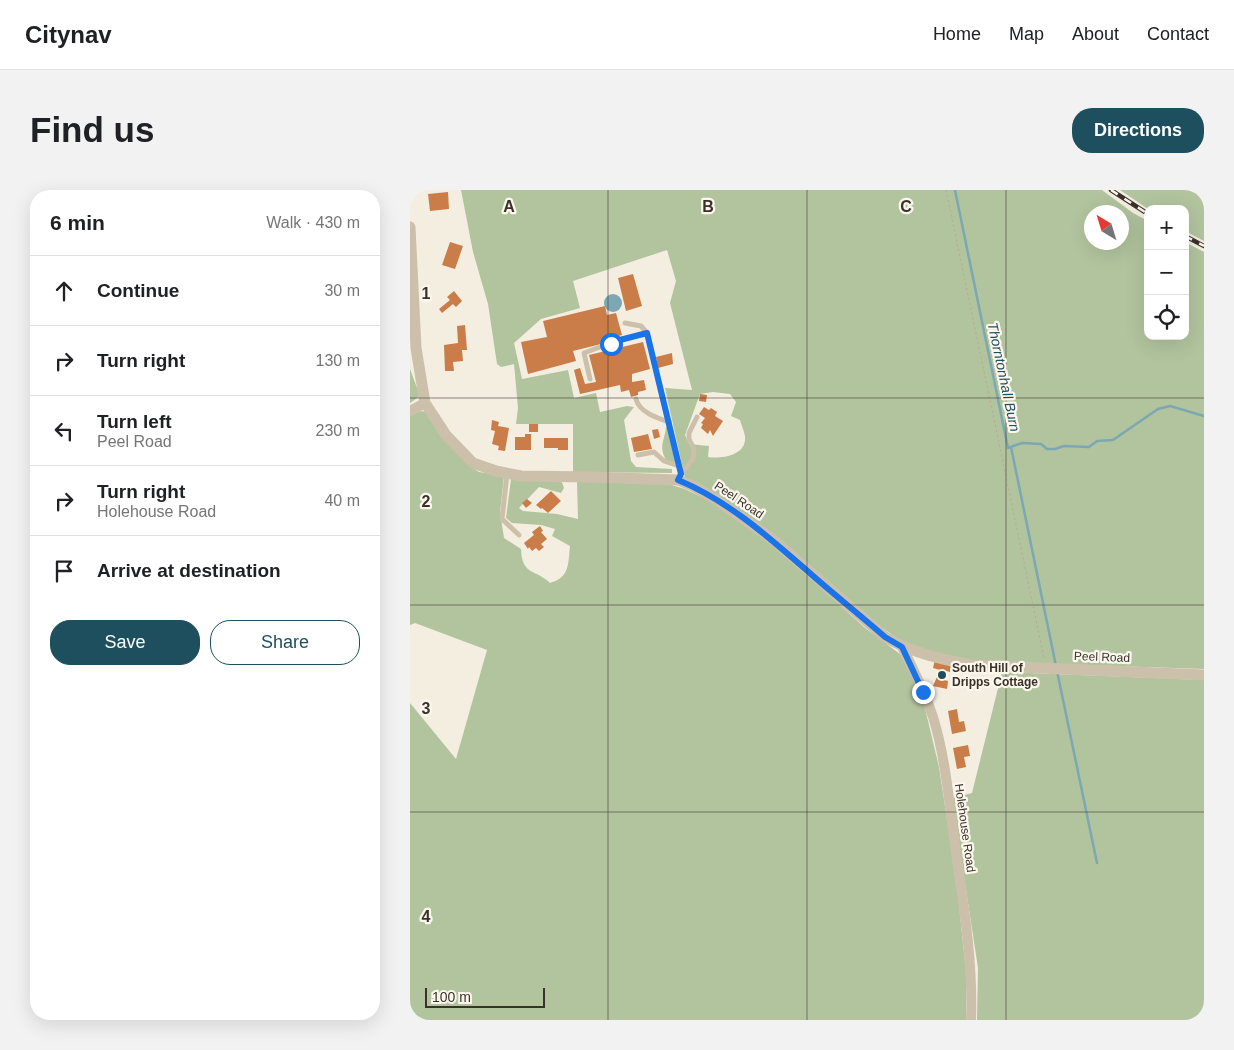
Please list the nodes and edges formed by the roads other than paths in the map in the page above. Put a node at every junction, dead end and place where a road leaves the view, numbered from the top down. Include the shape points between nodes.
1 (410, 227) edge
2 (624, 323) dead end
3 (647, 333) junction
4 (590, 379) dead end
5 (636, 399) dead end
6 (425, 403) junction
7 (410, 411) edge
8 (697, 417) dead end
9 (669, 422) junction
10 (638, 455) dead end
11 (679, 466) junction
12 (507, 474) junction
13 (680, 477) junction
14 (519, 535) dead end
15 (902, 647) junction
16 (1204, 675) edge
17 (971, 1020) edge

1 - 6 street, Peel Road via 416,348
2 - 3 lane via 642,326
3 - 4 lane via 584,353
3 - 9 lane
5 - 9 lane via 645,411
6 - 7 street
6 - 12 street, Peel Road via 446,435 473,463
8 - 13 lane via 689,433 694,449 693,459
9 - 11 lane
10 - 11 lane via 654,452 664,462
11 - 13 lane
12 - 13 street, Peel Road
12 - 14 lane via 502,520
13 - 15 street, Peel Road via 771,538 885,637
15 - 16 street, Peel Road via 971,665
15 - 17 street, Holehouse Road via 933,718 943,767 968,936

